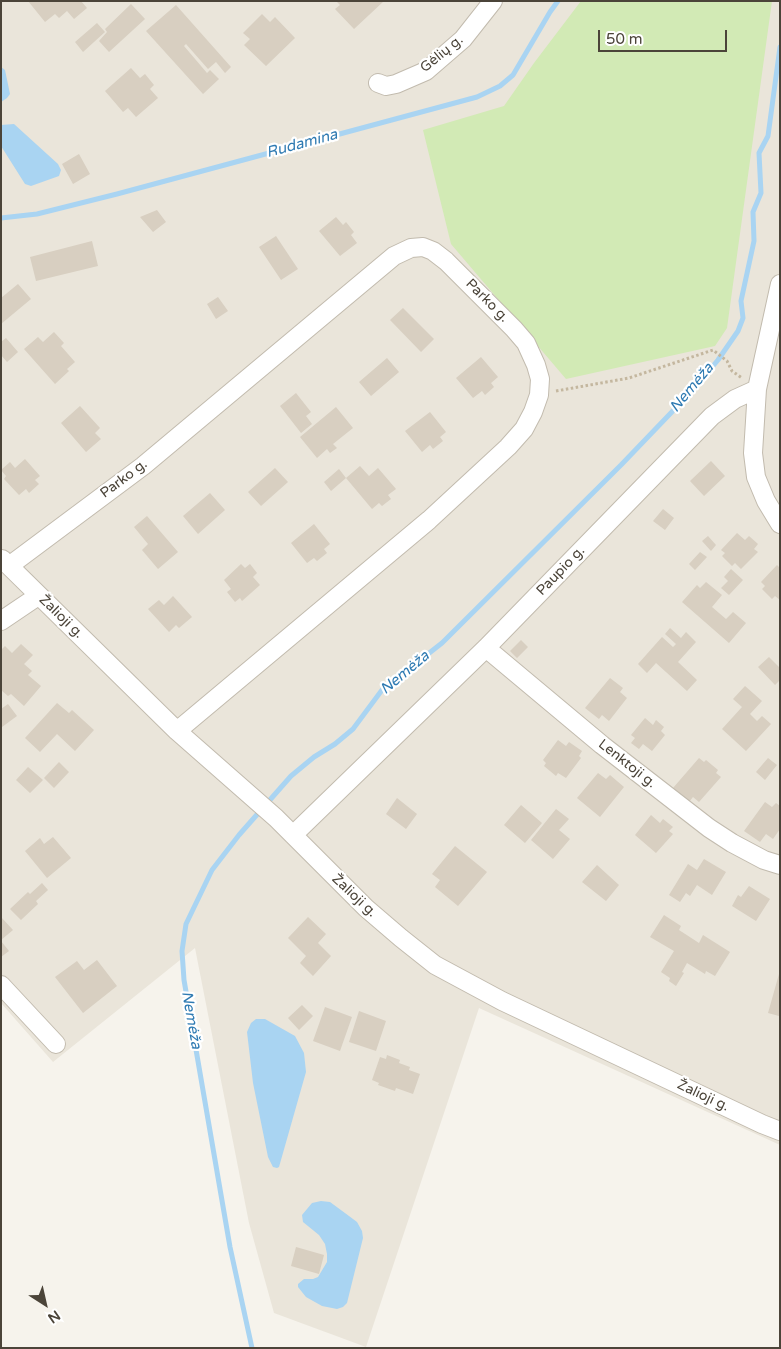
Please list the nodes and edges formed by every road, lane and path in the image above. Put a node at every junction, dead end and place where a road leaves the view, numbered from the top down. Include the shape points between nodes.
1 (493, 1) edge
2 (378, 84) dead end
3 (780, 284) edge
4 (727, 361) dead end
5 (757, 389) junction
6 (539, 395) junction
7 (780, 524) edge
8 (5, 562) edge
9 (38, 596) junction
10 (1, 621) edge
11 (486, 648) junction
12 (177, 731) junction
13 (293, 835) junction
14 (780, 866) edge
15 (1, 985) edge
16 (56, 1044) dead end
17 (780, 1131) edge

1 - 2 street, Gėlių g. via 463,39 426,71 396,84
3 - 5 street
4 - 6 path via 713,350 629,378
5 - 7 street via 753,453 756,477
5 - 11 street, Paupio g. via 735,399 712,416
6 - 8 street, Parko g. via 540,379 536,365 526,343 514,329 434,251 411,248 394,256 143,466
6 - 12 street, Parko g. via 524,429 508,447 429,520
8 - 9 street, Žalioji g.
9 - 10 street
9 - 12 street, Žalioji g.
11 - 13 street, Paupio g.
11 - 14 street, Lenktoji g. via 602,745 709,828
12 - 13 street, Žalioji g.
13 - 17 street, Žalioji g. via 366,908 436,965 502,1001
15 - 16 street

